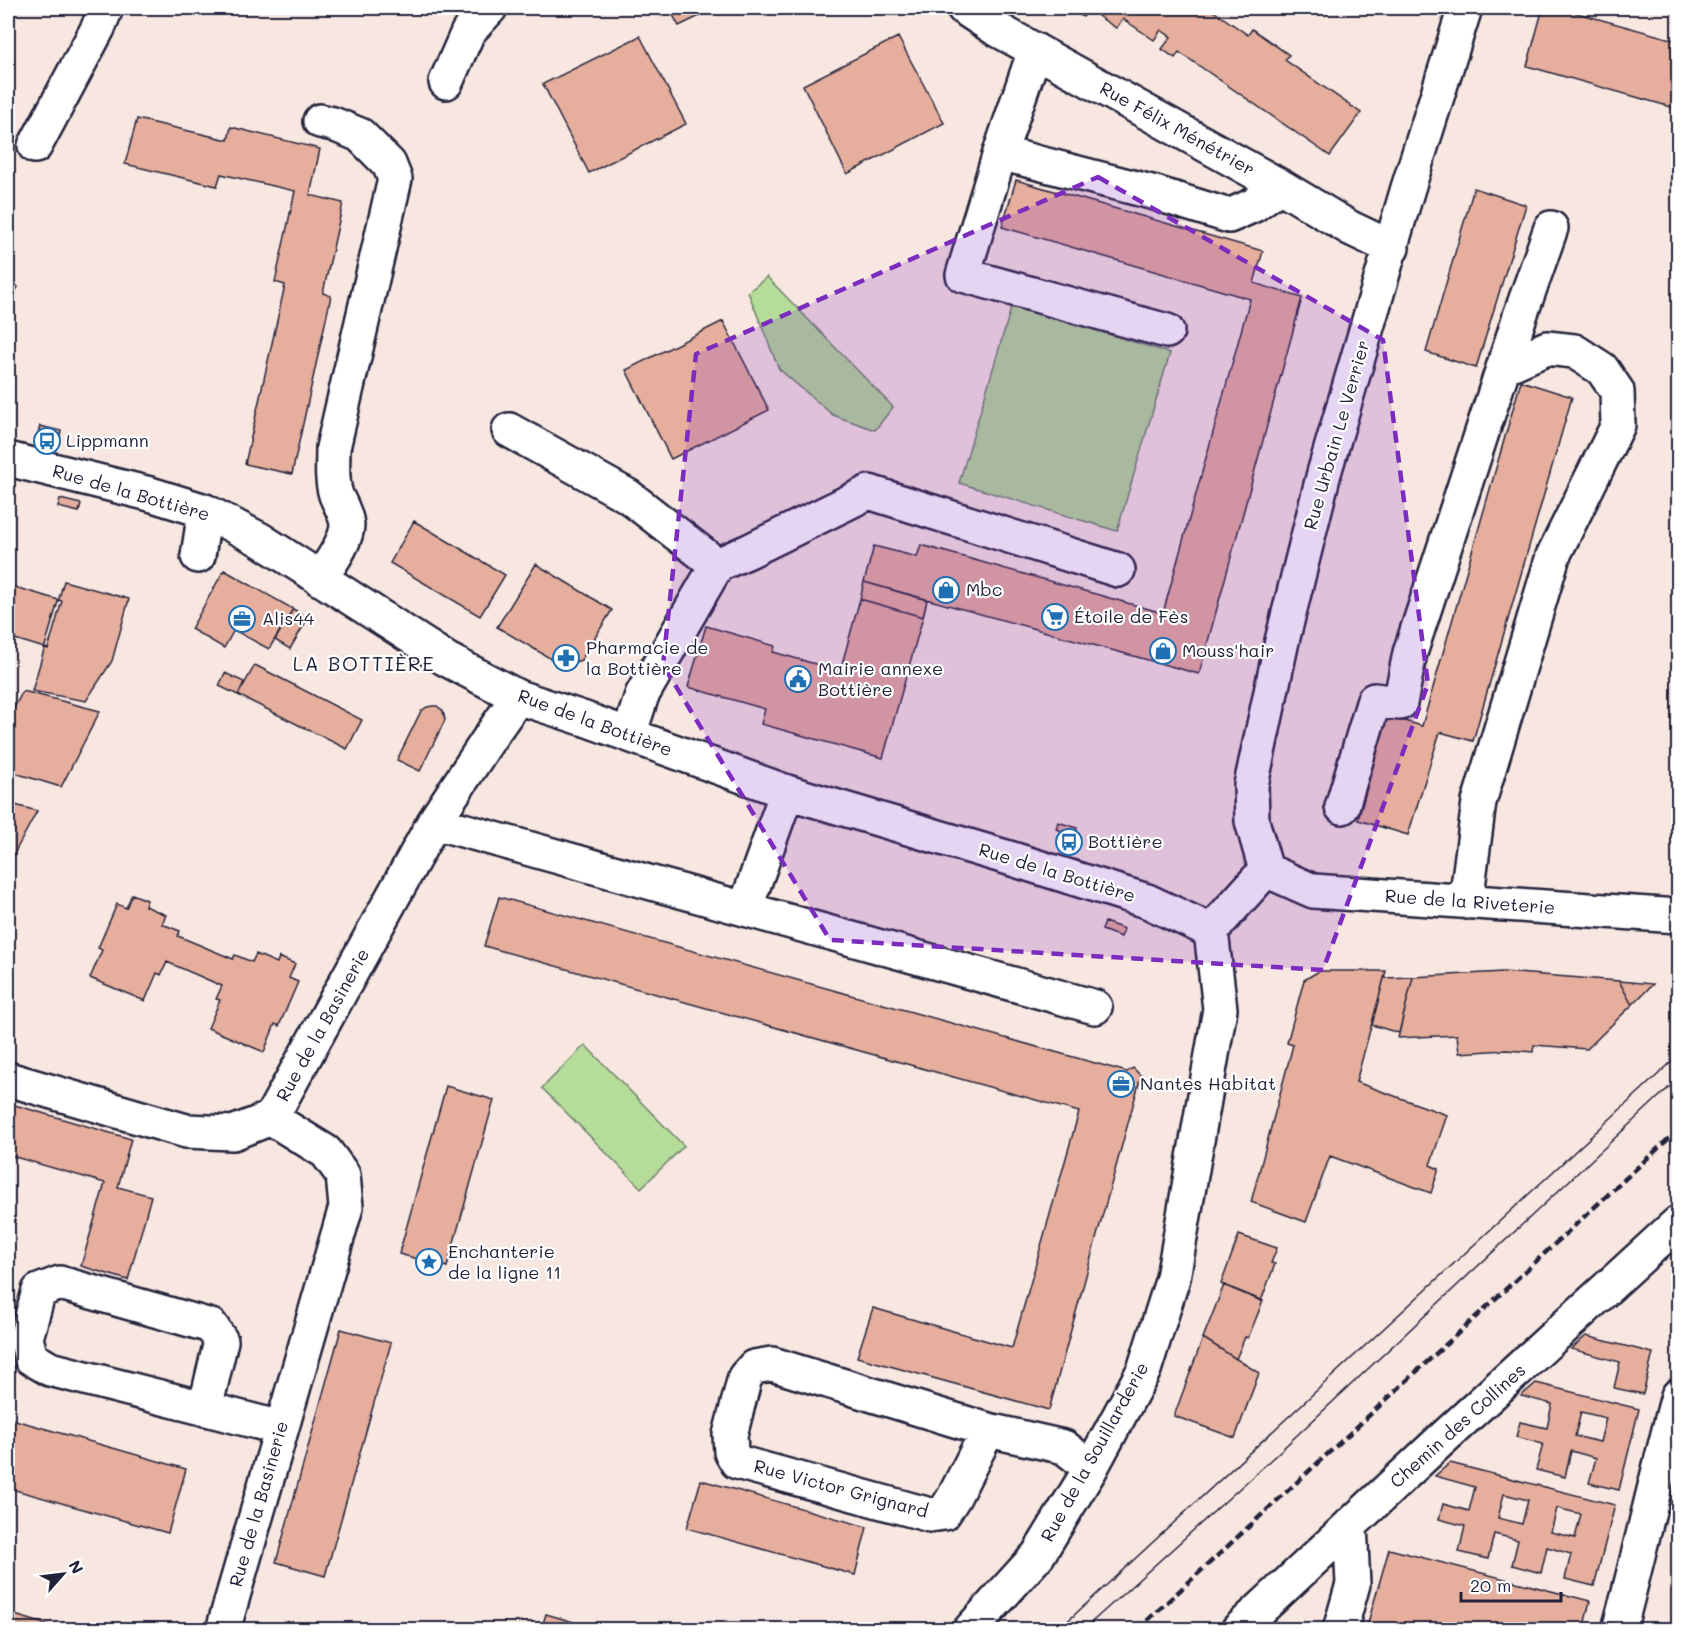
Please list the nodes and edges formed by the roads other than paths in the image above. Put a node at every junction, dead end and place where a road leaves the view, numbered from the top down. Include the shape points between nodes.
1 (106, 8) edge
2 (490, 8) edge
3 (964, 8) edge
4 (1465, 8) edge
5 (1035, 50) junction
6 (446, 82) dead end
7 (320, 121) dead end
8 (35, 146) dead end
9 (1000, 153) junction
10 (1280, 186) junction
11 (1551, 228) dead end
12 (1392, 248) junction
13 (1167, 331) dead end
14 (1504, 367) junction
15 (509, 430) dead end
16 (8, 459) edge
17 (205, 511) junction
18 (198, 556) dead end
19 (717, 565) junction
20 (1118, 570) dead end
21 (320, 579) junction
22 (518, 697) junction
23 (629, 735) junction
24 (787, 792) junction
25 (1342, 807) dead end
26 (434, 822) junction
27 (1266, 870) junction
28 (1466, 902) junction
29 (746, 909) junction
30 (1678, 916) edge
31 (1211, 931) junction
32 (1095, 1006) dead end
33 (8, 1079) edge
34 (272, 1118) junction
35 (1678, 1223) edge
36 (1678, 1396) edge
37 (205, 1409) junction
38 (281, 1428) junction
39 (988, 1430) junction
40 (1670, 1456) edge
41 (1091, 1468) junction
42 (1350, 1525) junction
43 (223, 1629) edge
44 (970, 1629) edge
45 (1238, 1629) edge
46 (1341, 1629) edge
47 (1618, 1629) edge

1 - 8 street
2 - 6 street via 468,32
3 - 5 street, Rue Félix Ménétrier
4 - 12 street, Rue Urbain Le Verrier
5 - 9 street
5 - 10 street, Rue Félix Ménétrier
7 - 21 street via 360,135 389,164 395,179 333,448 335,493 347,527
9 - 10 street via 1229,216 1254,205
9 - 13 street via 963,274
10 - 12 street, Rue Félix Ménétrier
11 - 14 street
12 - 27 street, Rue Urbain Le Verrier via 1324,473 1251,785 1252,821
14 - 25 street via 1410,653 1400,703 1374,700
14 - 28 street via 1547,348 1574,351 1602,369 1617,392 1618,425 1553,556 1479,802
15 - 19 street via 628,496
16 - 17 street, Rue de la Bottière
17 - 18 street
17 - 21 street, Rue de la Bottière via 259,539
19 - 20 street via 869,492
19 - 23 street via 642,695
21 - 22 street, Rue de la Bottière via 446,659
22 - 23 street, Rue de la Bottière
22 - 26 street, Rue de la Basinerie
23 - 24 street, Rue de la Bottière
24 - 29 street
24 - 31 street, Rue de la Bottière via 1147,901
26 - 29 street
26 - 34 street, Rue de la Basinerie
27 - 28 street, Rue de la Riveterie via 1313,891
27 - 31 street
28 - 30 street, Rue de la Riveterie
29 - 32 street
31 - 41 street, Rue de la Souillarderie via 1220,1009 1173,1278 1144,1370
33 - 34 street via 186,1131 233,1133
34 - 38 street, Rue de la Basinerie via 326,1152 343,1175 346,1207
35 - 42 street, Chemin des Collines
36 - 40 street
37 - 37 street via 221,1341 211,1326 60,1283 39,1292 26,1338 31,1358 50,1369
37 - 38 street
38 - 43 street, Rue de la Basinerie
39 - 39 street, Rue Victor Grignard via 772,1364 754,1367 745,1377 730,1435 731,1452 737,1462 930,1515 944,1513
39 - 41 street, Rue Victor Grignard via 1064,1447
40 - 47 street via 1644,1531
41 - 44 street, Rue de la Souillarderie via 1038,1555
42 - 45 street, Chemin des Collines
42 - 46 street via 1353,1584

